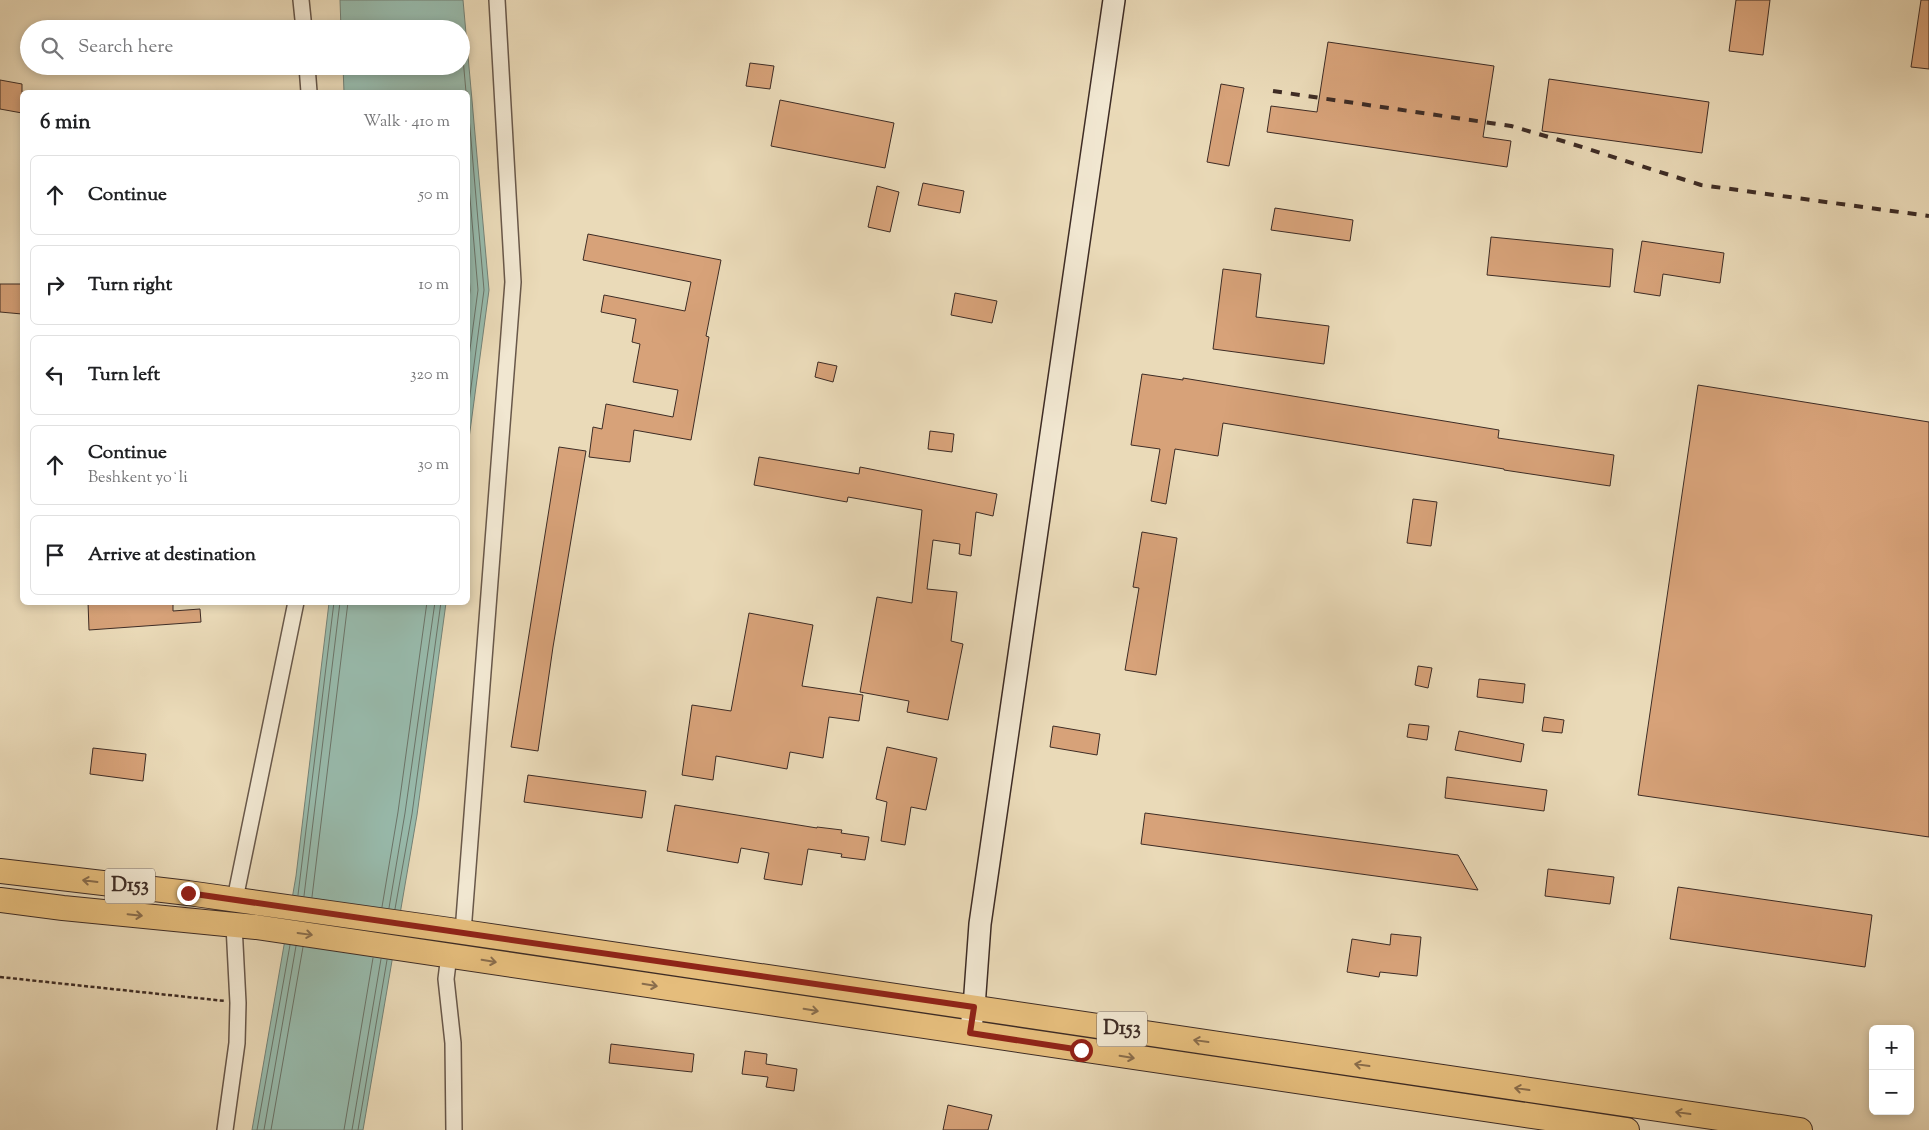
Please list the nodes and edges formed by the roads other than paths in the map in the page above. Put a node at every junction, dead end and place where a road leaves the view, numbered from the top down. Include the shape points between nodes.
1 (301, 0) edge
2 (497, 0) edge
3 (1114, 0) edge
4 (303, 20) edge
5 (308, 75) edge
6 (309, 90) edge
7 (295, 605) edge
8 (0, 871) edge
9 (0, 900) edge
10 (235, 900) junction
11 (245, 926) junction
12 (453, 931) junction
13 (445, 955) junction
14 (974, 1007) junction
15 (970, 1033) junction
16 (225, 1130) edge
17 (454, 1130) edge
18 (1627, 1130) edge
19 (1800, 1130) edge

1 - 4 street
2 - 12 street via 513,282
3 - 14 main road via 980,924
5 - 6 street
7 - 10 street
10 -> 8 main road, D153
9 -> 11 main road, D153
10 - 12 main road, D153
11 -> 13 main road, D153
11 - 16 street via 238,1043
12 - 14 main road, D153
13 -> 15 main road, D153
13 - 17 street via 453,1043
14 - 15 main road
19 -> 14 main road, D153
15 -> 18 main road, D153

